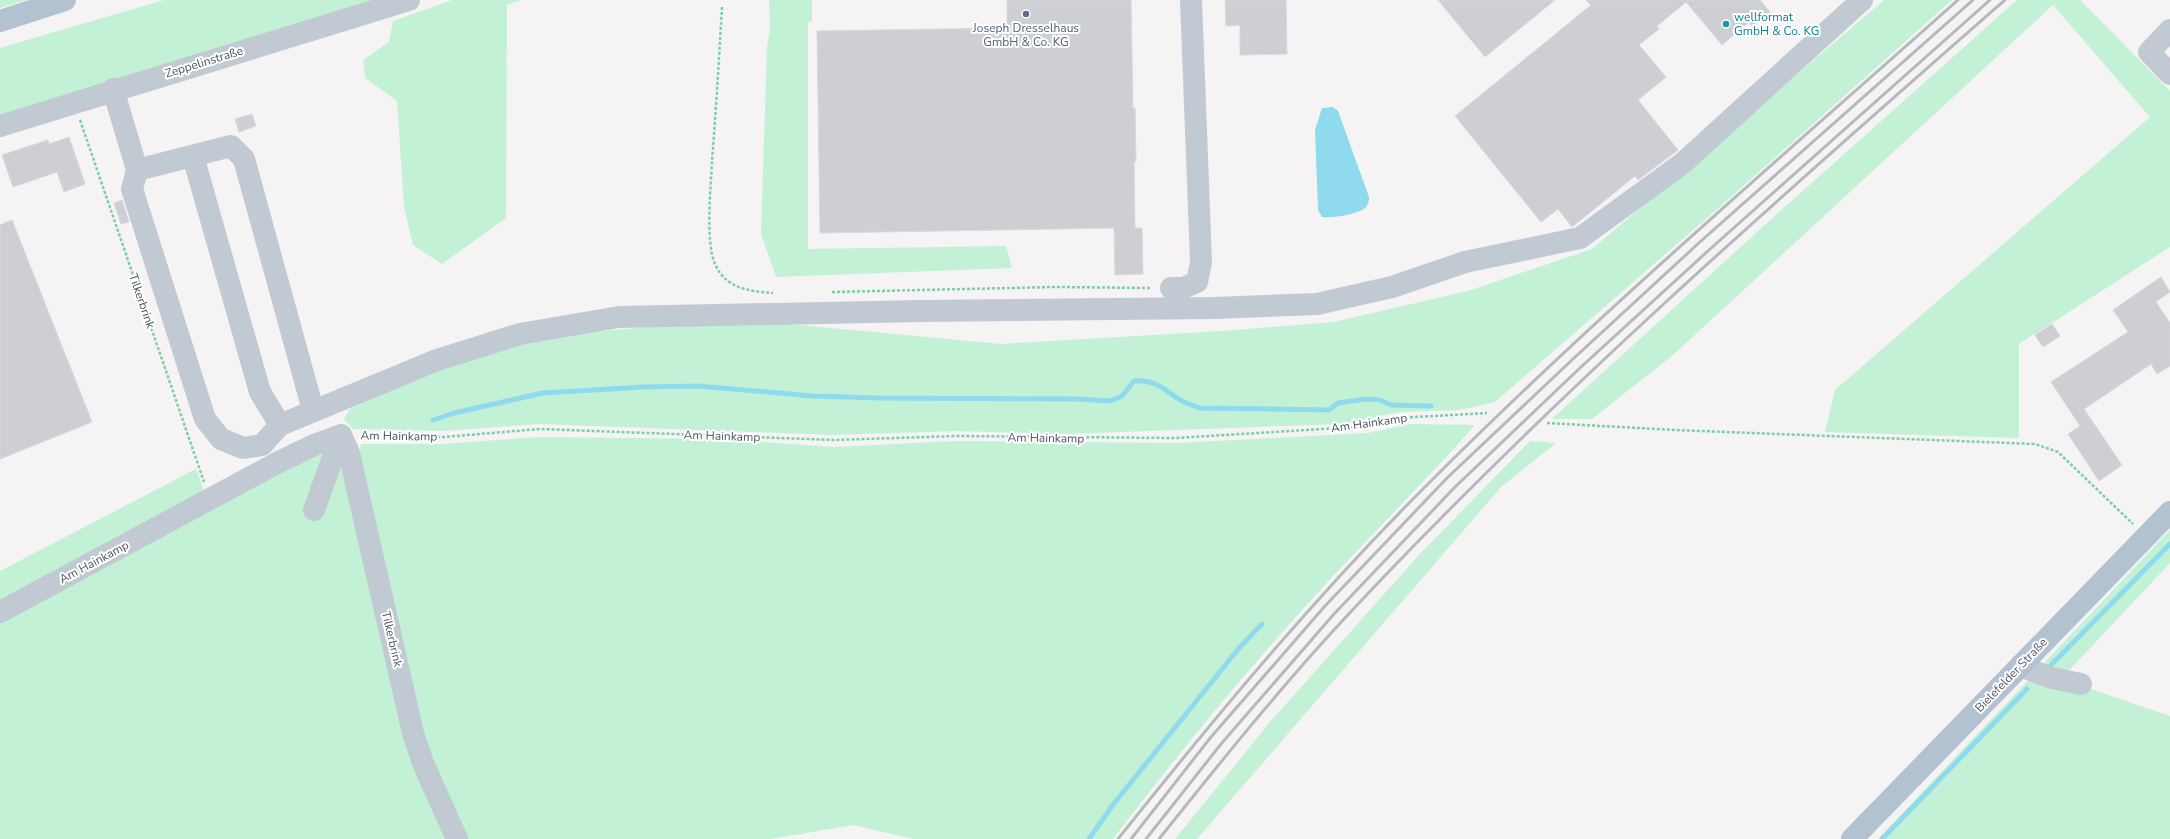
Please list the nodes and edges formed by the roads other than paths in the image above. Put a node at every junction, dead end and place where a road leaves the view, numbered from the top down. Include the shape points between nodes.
1 (65, 0) edge
2 (409, 0) edge
3 (1191, 0) edge
4 (1862, 0) edge
5 (0, 21) edge
6 (2170, 30) edge
7 (2170, 74) edge
8 (113, 89) junction
9 (0, 126) edge
10 (193, 156) junction
11 (137, 170) junction
12 (1170, 288) road end
13 (313, 410) junction
14 (280, 425) junction
15 (341, 435) junction
16 (314, 510) dead end
17 (2170, 512) edge
18 (0, 612) edge
19 (2020, 666) junction
20 (2081, 684) dead end
21 (457, 839) edge
22 (1852, 839) edge

1 - 5 main road
2 - 8 street, Zeppelinstraße
3 - 12 street via 1200,262 1197,282 1183,288
4 - 13 street via 1683,163 1580,238 1464,262 1392,287 1317,304 1214,308 619,317 520,334 437,360
6 - 7 street via 2149,52
8 - 9 street, Zeppelinstraße
8 - 11 street
10 - 11 street
10 - 13 street via 231,146 244,159
10 - 14 street via 260,392
11 - 14 street via 132,189 205,419 221,439 243,448 262,445
13 - 14 street
15 - 16 street
15 - 18 street, Am Hainkamp via 277,463
15 - 21 street, Tilkerbrink via 349,453 413,733 423,764
17 - 19 main road, Bielefelder Straße
19 - 20 street via 2052,678
19 - 22 main road, Bielefelder Straße

